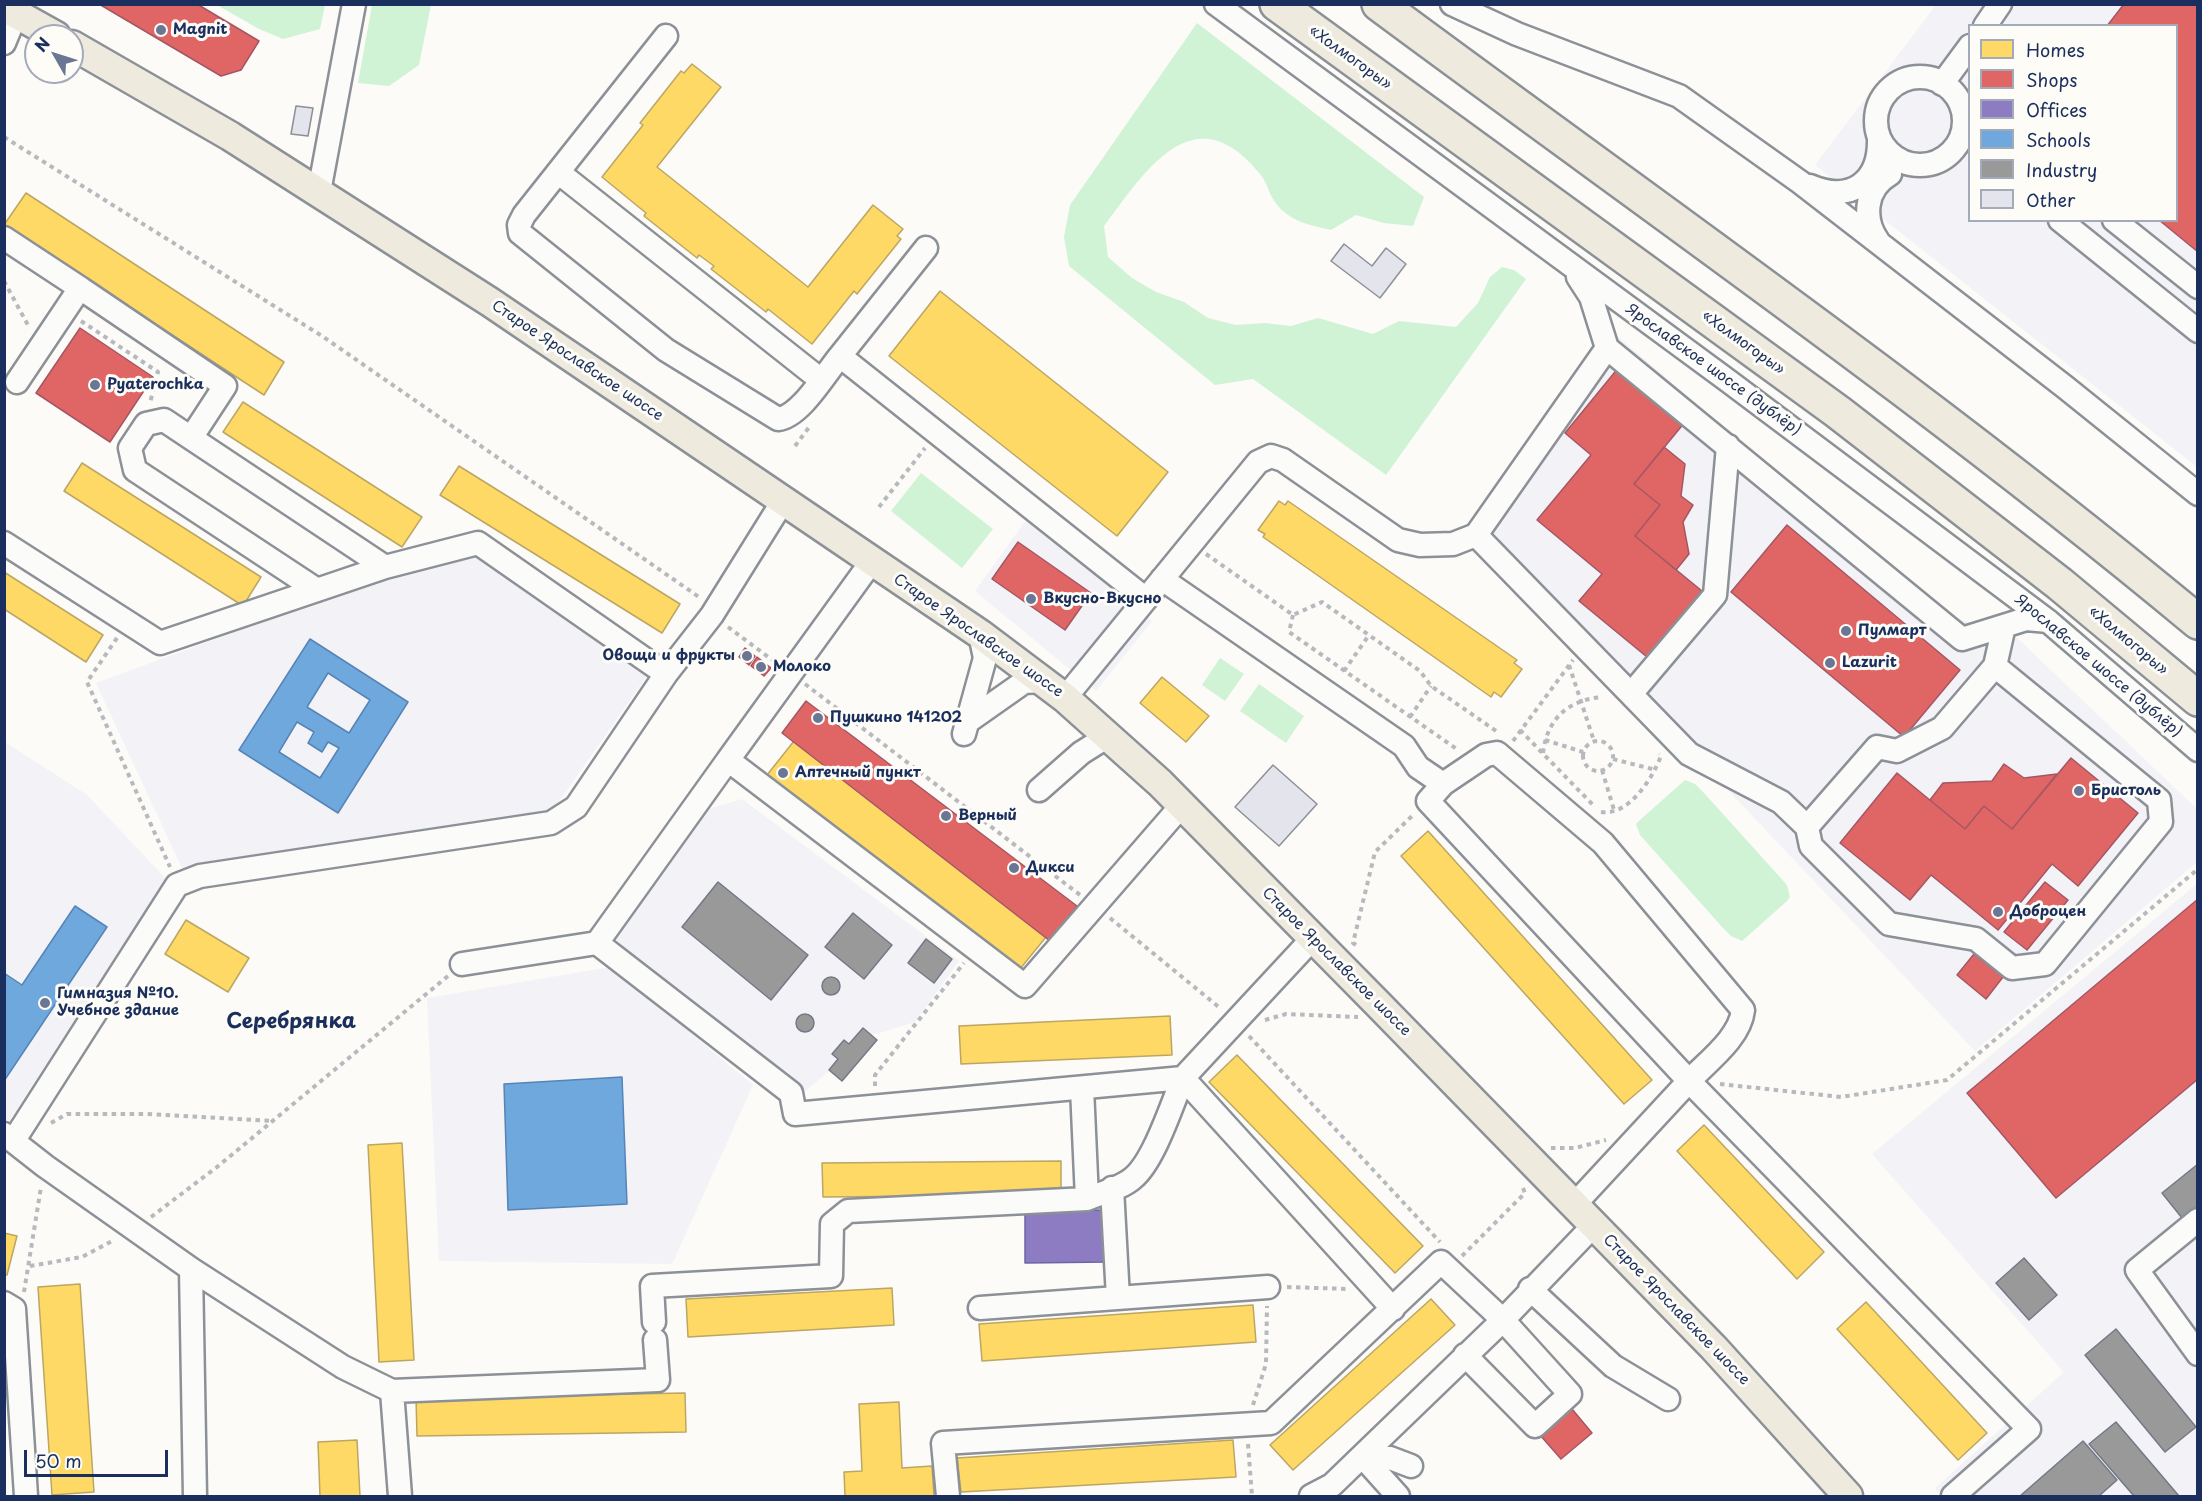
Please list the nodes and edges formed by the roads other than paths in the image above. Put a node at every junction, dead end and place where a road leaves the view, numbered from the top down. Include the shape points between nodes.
1 (354, 4) edge
2 (1216, 4) edge
3 (1277, 4) edge
4 (1379, 4) edge
5 (1452, 4) edge
6 (2000, 4) edge
7 (10, 10) edge
8 (35, 24) edge
9 (1985, 24) edge
10 (666, 36) dead end
11 (4, 43) edge
12 (1968, 51) edge
13 (84, 52) edge
14 (1954, 88) edge
15 (1879, 139) junction
16 (1965, 144) edge
17 (1911, 165) junction
18 (558, 172) junction
19 (1800, 182) junction
20 (319, 192) junction
21 (2062, 222) edge
22 (2117, 222) edge
23 (4, 238) edge
24 (1535, 240) junction
25 (1881, 245) junction
26 (926, 248) dead end
27 (2198, 287) edge
28 (80, 288) junction
29 (2198, 331) edge
30 (1607, 348) junction
31 (840, 356) junction
32 (821, 380) junction
33 (17, 382) dead end
34 (191, 438) junction
35 (1728, 446) junction
36 (2198, 494) edge
37 (783, 501) junction
38 (1476, 535) junction
39 (4, 543) edge
40 (872, 561) junction
41 (384, 567) junction
42 (1162, 579) junction
43 (317, 590) junction
44 (1146, 599) junction
45 (2048, 621) junction
46 (2198, 622) edge
47 (2004, 626) junction
48 (980, 634) junction
49 (1995, 666) junction
50 (666, 674) junction
51 (1054, 689) junction
52 (1631, 694) junction
53 (2198, 699) edge
54 (1107, 736) junction
55 (2198, 750) edge
56 (728, 759) junction
57 (1039, 790) dead end
58 (1435, 793) junction
59 (1182, 806) junction
60 (1807, 827) junction
61 (1313, 938) junction
62 (597, 943) junction
63 (462, 964) road end
64 (1183, 1078) junction
65 (1689, 1081) junction
66 (1082, 1088) junction
67 (9, 1137) edge
68 (1112, 1188) junction
69 (1087, 1199) junction
70 (1574, 1205) junction
71 (2198, 1220) edge
72 (1594, 1225) junction
73 (191, 1269) junction
74 (1268, 1287) road end
75 (1530, 1289) junction
76 (1118, 1298) junction
77 (1386, 1301) junction
78 (9, 1306) edge
79 (980, 1308) dead end
80 (1503, 1320) junction
81 (2198, 1354) edge
82 (1465, 1355) junction
83 (392, 1391) junction
84 (1668, 1399) dead end
85 (1362, 1456) junction
86 (1411, 1466) dead end
87 (15, 1473) edge
88 (26, 1497) edge
89 (195, 1497) edge
90 (400, 1497) edge
91 (948, 1497) edge
92 (1311, 1497) edge
93 (1398, 1497) edge
94 (1848, 1497) edge
95 (1953, 1497) edge

1 - 20 street
2 - 24 street, Ярославское шоссе (дублёр)
3 - 53 highway, «Холмогоры» via 1838,412 2060,584
4 - 46 highway via 1865,360 2099,540
5 - 19 street via 1516,34 1679,96
6 - 9 street
7 - 8 main road
7 - 11 street
10 - 18 street
12 - 14 street
13 - 20 main road, Старое Ярославское шоссе
14 - 15 street via 1921,77 1891,88 1876,117
14 - 16 street via 1962,108
15 - 17 street via 1893,156
15 - 19 street via 1880,156 1860,186 1835,194
16 - 17 street via 1940,160
17 - 25 street via 1885,177 1868,204 1869,228
18 - 32 street
18 - 32 street via 519,225 520,233 666,350 778,418 788,418
19 - 25 street
20 - 37 main road, Старое Ярославское шоссе via 490,302
21 - 29 street
22 - 27 street
23 - 28 street
24 - 30 street via 1573,270 1591,297
24 - 45 street, Ярославское шоссе (дублёр)
25 - 36 street
26 - 31 street
28 - 33 street
28 - 34 street via 225,386
30 - 35 street
30 - 38 street
31 - 32 street
31 - 44 street
34 - 41 street
34 - 43 street via 164,420 146,424 130,448 135,470
35 - 47 street via 1962,639
35 - 52 street via 1714,595
37 - 40 main road, Старое Ярославское шоссе
37 - 50 street via 712,615
38 - 42 street via 1453,544 1420,545 1398,540 1283,460 1270,456 1258,462
38 - 52 street
39 - 43 street via 160,643
40 - 48 main road, Старое Ярославское шоссе
40 - 56 street
41 - 43 street
41 - 50 street via 478,543
42 - 44 street
42 - 58 street via 1404,746
44 - 51 street
45 - 47 street via 2026,620
45 - 55 street, Ярославское шоссе (дублёр)
47 - 49 street
48 - 51 main road, Старое Ярославское шоссе
48 - 51 street via 985,658 967,727 1024,682
49 - 60 street via 1942,728 1897,751 1877,747
49 - 60 street via 2159,800 2161,822 2045,964 2012,968 1976,939 1889,924 1811,846
50 - 67 street via 576,807 551,823 200,876 177,885
51 - 54 main road, Старое Ярославское шоссе
52 - 60 street via 1689,754 1781,802
54 - 57 street
54 - 59 main road, Старое Ярославское шоссе
56 - 59 street via 1025,986
56 - 62 street
58 - 65 street
58 - 65 street via 1476,762 1506,749 1603,843 1743,1010 1735,1032
59 - 61 main road, Старое Ярославское шоссе
61 - 64 street via 1238,1024
61 - 70 main road, Старое Ярославское шоссе
62 - 63 street
62 - 66 street via 791,1093 795,1114
64 - 66 street
64 - 68 street via 1152,1151 1134,1178
64 - 77 street
65 - 70 street
65 - 95 street via 2029,1429
66 - 69 street
67 - 73 street
68 - 69 street
68 - 76 street
69 - 83 street via 848,1211 832,1224 831,1276 652,1286 658,1380
70 - 72 main road, Старое Ярославское шоссе
71 - 81 street via 2137,1270
72 - 75 street
72 - 94 main road, Старое Ярославское шоссе via 1714,1348
73 - 83 street via 343,1367
73 - 89 street
74 - 76 street
75 - 80 street
75 - 84 street via 1613,1366
76 - 79 street
77 - 80 street via 1442,1262
77 - 91 street via 1271,1424 943,1443
78 - 87 street
80 - 82 street
80 - 82 street via 1570,1394 1535,1426
82 - 85 street
83 - 90 street
85 - 86 street via 1390,1458
85 - 92 street via 1332,1485
85 - 93 street
87 - 88 street

